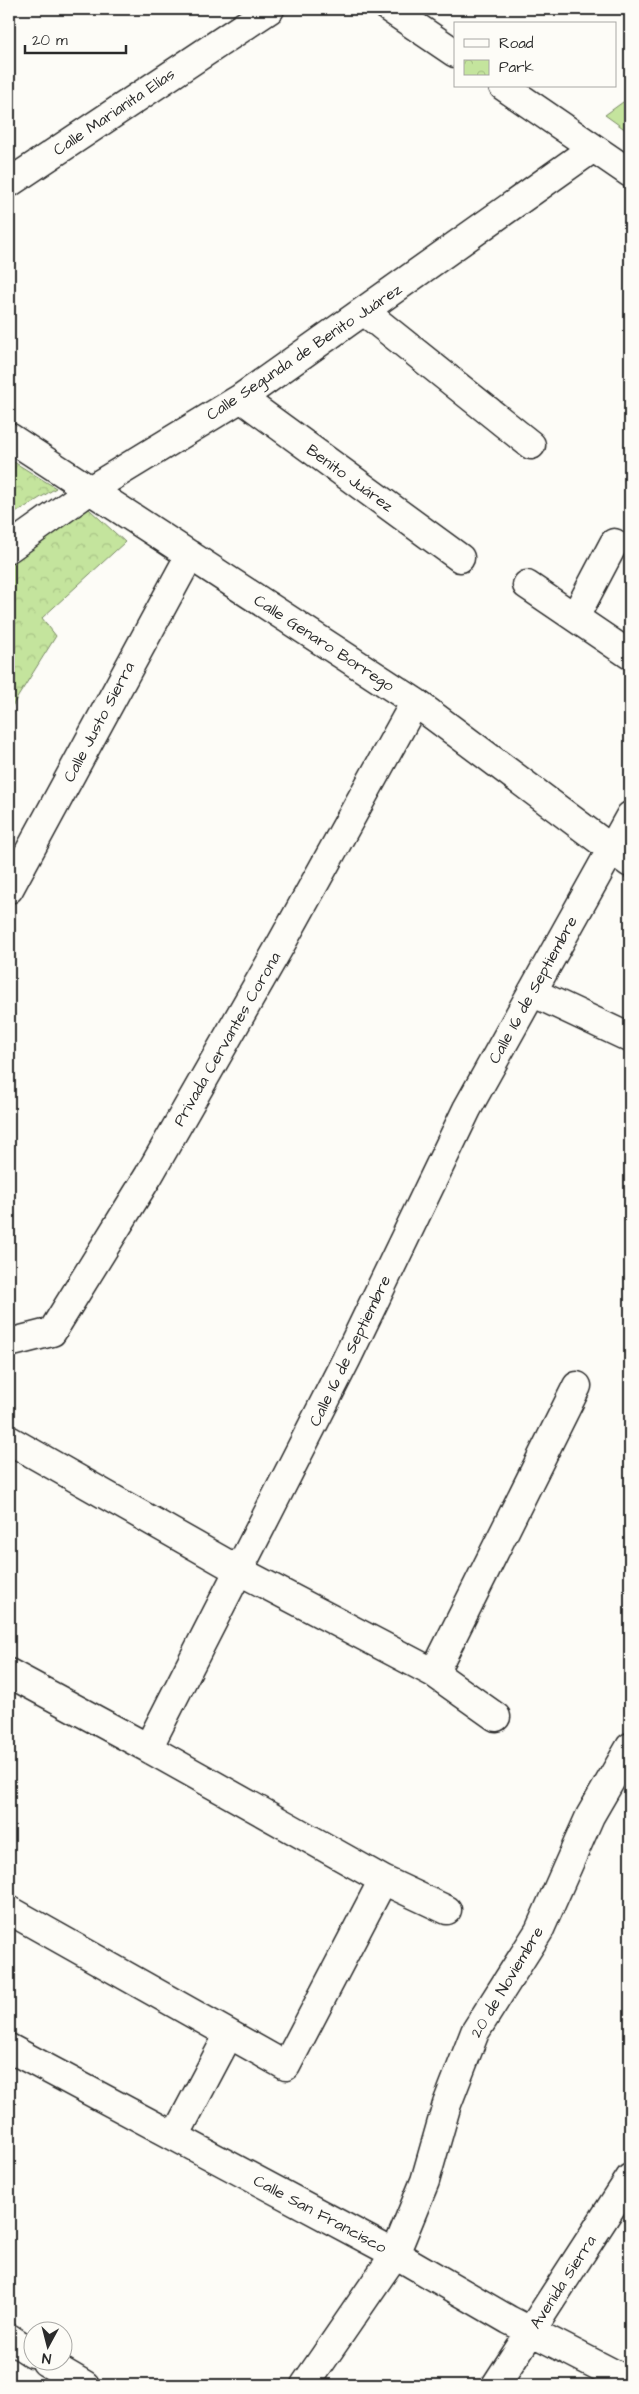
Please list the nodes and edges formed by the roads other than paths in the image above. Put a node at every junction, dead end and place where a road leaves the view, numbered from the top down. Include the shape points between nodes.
1 (270, 9) edge
2 (390, 9) edge
3 (454, 53) edge
4 (506, 88) edge
5 (594, 148) junction
6 (630, 173) edge
7 (9, 183) edge
8 (365, 312) junction
9 (240, 398) junction
10 (9, 437) edge
11 (532, 445) dead end
12 (90, 490) junction
13 (614, 543) dead end
14 (9, 548) edge
15 (190, 555) junction
16 (460, 558) dead end
17 (527, 585) dead end
18 (575, 617) junction
19 (630, 654) edge
20 (415, 702) junction
21 (630, 816) edge
22 (621, 856) edge
23 (9, 889) edge
24 (532, 992) junction
25 (630, 1038) edge
26 (9, 1343) edge
27 (577, 1386) dead end
28 (9, 1440) edge
29 (238, 1570) junction
30 (9, 1673) edge
31 (434, 1673) junction
32 (496, 1717) dead end
33 (630, 1747) edge
34 (148, 1748) junction
35 (383, 1880) junction
36 (9, 1910) edge
37 (447, 1910) dead end
38 (229, 2034) junction
39 (9, 2048) edge
40 (175, 2136) junction
41 (630, 2178) edge
42 (395, 2254) junction
43 (531, 2331) junction
44 (9, 2338) edge
45 (22, 2346) edge
46 (63, 2372) edge
47 (630, 2382) edge
48 (85, 2385) edge
49 (305, 2385) edge
50 (496, 2385) edge

1 - 7 street, Calle Marianita Elías
2 - 3 street
4 - 5 street
5 - 6 street
5 - 8 street, Calle Segunda de Benito Juárez
8 - 9 street, Calle Segunda de Benito Juárez
8 - 11 street
9 - 12 street, Calle Segunda de Benito Juárez
9 - 16 street, Benito Juárez
10 - 12 street, Calle Genaro Borrego
12 - 14 street, Calle Segunda de Benito Juárez
12 - 15 street, Calle Genaro Borrego
13 - 18 street
15 - 20 street, Calle Genaro Borrego
15 - 23 street, Calle Justo Sierra
17 - 18 street
18 - 19 street
20 - 22 street, Calle Genaro Borrego
20 - 26 street, Privada Cervantes Corona via 149,1175 52,1332
21 - 22 street, Calle 16 de Septiembre
22 - 24 street, Calle 16 de Septiembre
24 - 25 street
24 - 29 street, Calle 16 de Septiembre via 467,1109 346,1360
27 - 31 street
28 - 29 street
29 - 31 street
29 - 34 street, Calle 16 de Septiembre
30 - 34 street
31 - 32 street
33 - 42 street, 20 de Noviembre via 590,1816 539,1931 475,2032 446,2104 426,2181
34 - 35 street
35 - 37 street
35 - 38 street via 286,2066
36 - 38 street
38 - 40 street
39 - 40 street, Calle San Francisco
40 - 42 street, Calle San Francisco
41 - 43 street, Avenida Sierra
42 - 43 street, Calle San Francisco
42 - 49 street, 20 de Noviembre
43 - 47 street, Calle San Francisco
43 - 50 street, Avenida Sierra
44 - 45 street
46 - 48 street

